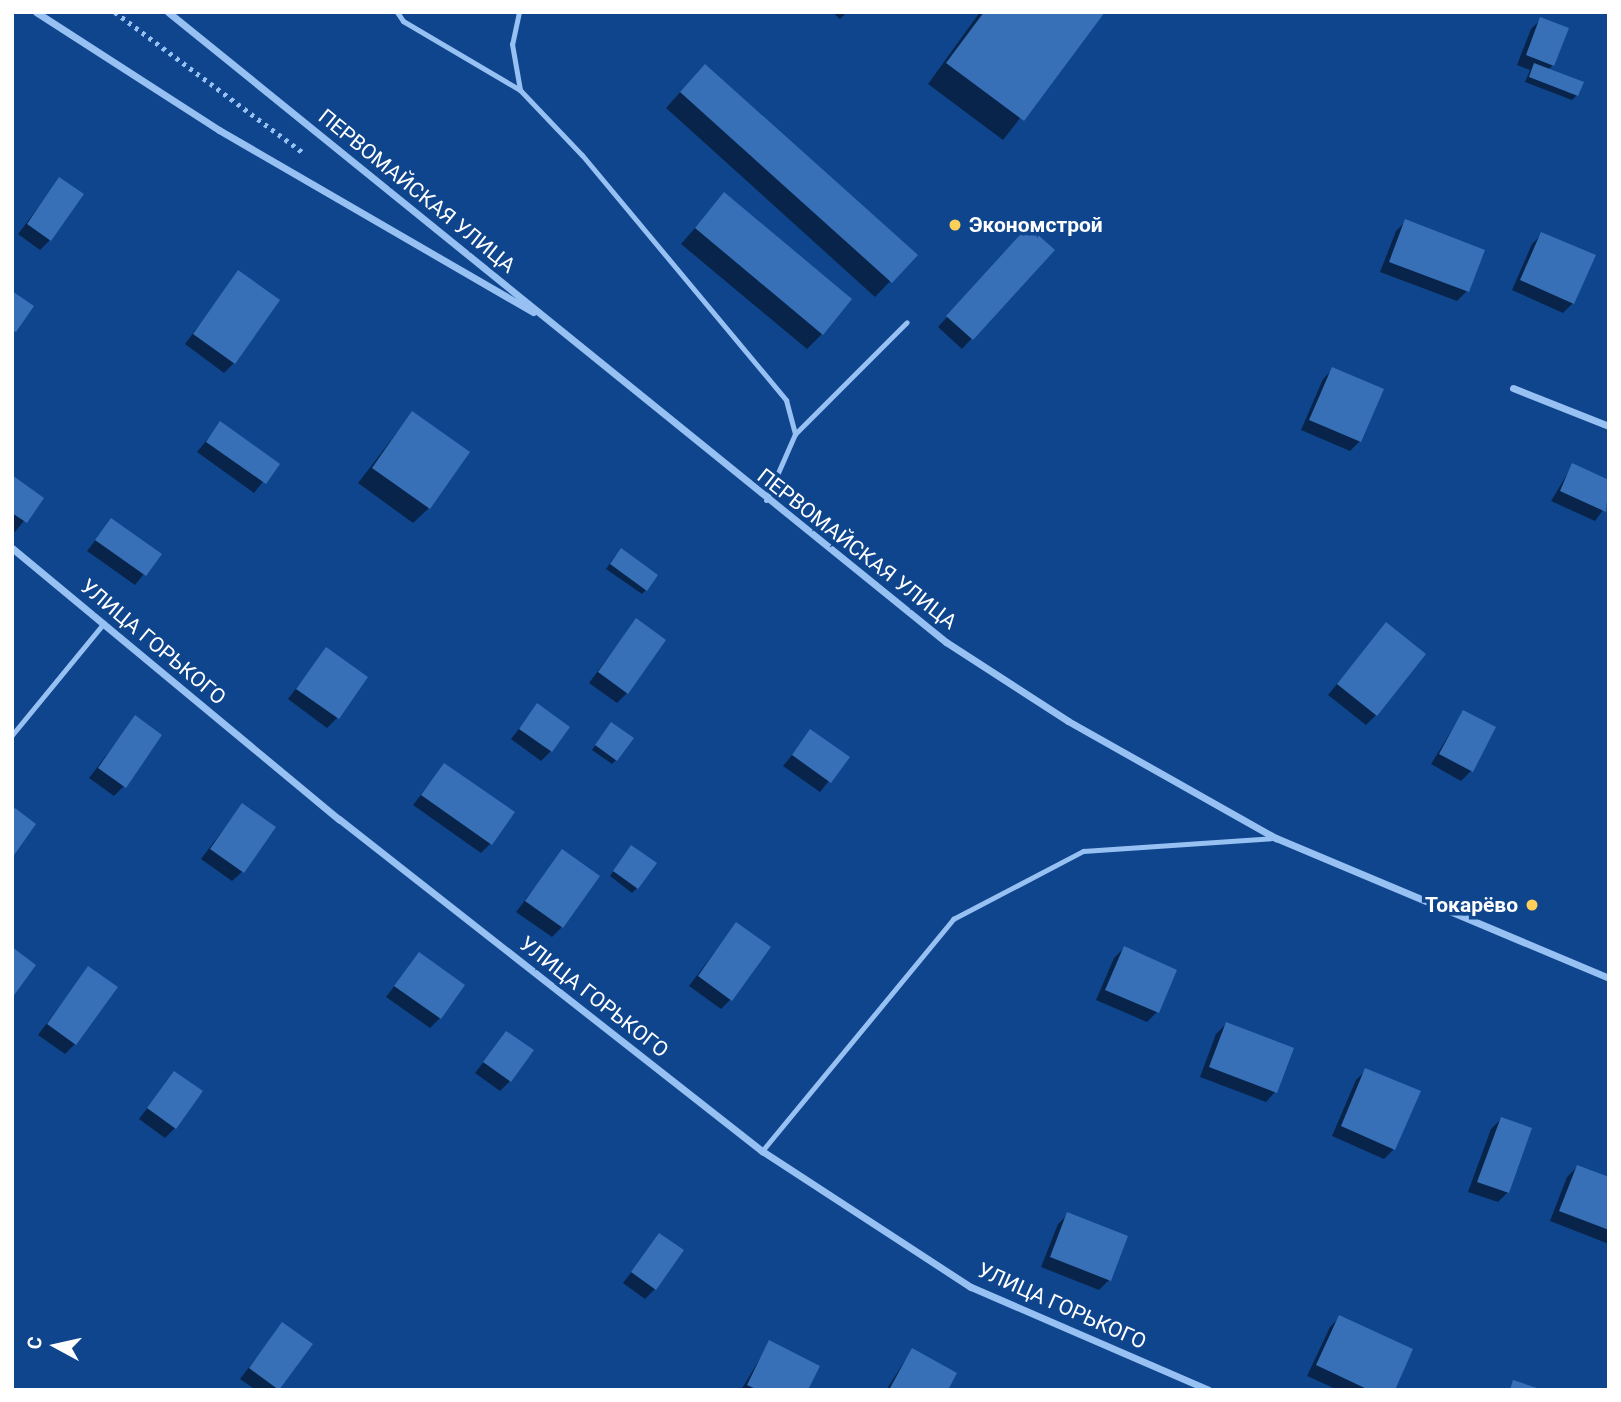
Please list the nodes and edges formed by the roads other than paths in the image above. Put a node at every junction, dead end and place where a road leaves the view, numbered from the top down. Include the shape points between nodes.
1 (36, 12) edge
2 (168, 12) edge
3 (397, 12) edge
4 (519, 12) edge
5 (520, 90) junction
6 (906, 322) dead end
7 (555, 325) junction
8 (1513, 388) dead end
9 (1609, 425) edge
10 (794, 434) junction
11 (766, 500) junction
12 (12, 548) edge
13 (104, 623) junction
14 (12, 735) edge
15 (1276, 838) junction
16 (1609, 978) edge
17 (762, 1151) junction
18 (1209, 1390) edge

1 - 7 street via 219,130
2 - 7 street, ПЕРВОМАЙСКАЯ УЛИЦА
3 - 5 lane via 403,20
4 - 5 lane via 512,44
5 - 10 lane via 582,155 786,400
6 - 10 lane
7 - 11 street, ПЕРВОМАЙСКАЯ УЛИЦА
8 - 9 street
10 - 11 lane
11 - 15 street, ПЕРВОМАЙСКАЯ УЛИЦА via 946,642 1068,721
12 - 13 street, УЛИЦА ГОРЬКОГО
13 - 14 lane
13 - 17 street, УЛИЦА ГОРЬКОГО via 339,819
15 - 16 street, ПЕРВОМАЙСКАЯ УЛИЦА
15 - 17 lane via 1083,851 953,919
17 - 18 street, УЛИЦА ГОРЬКОГО via 971,1287

